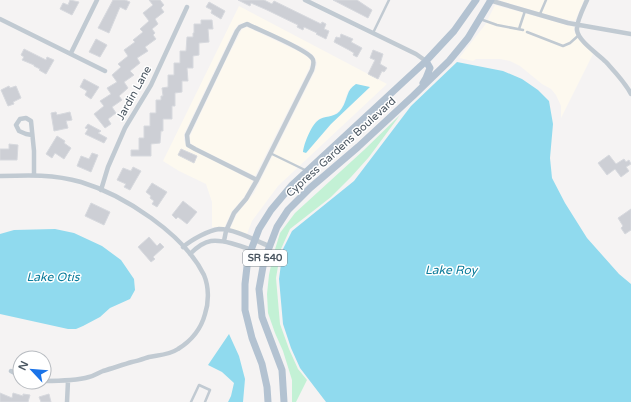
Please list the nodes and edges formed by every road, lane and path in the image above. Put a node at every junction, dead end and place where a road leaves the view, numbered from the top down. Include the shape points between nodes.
1 (97, 0) edge
2 (305, 0) edge
3 (389, 0) edge
4 (476, 0) edge
5 (491, 0) edge
6 (546, 0) edge
7 (587, 0) edge
8 (187, 7) dead end
9 (525, 10) junction
10 (540, 15) junction
11 (0, 19) edge
12 (480, 19) junction
13 (577, 24) junction
14 (519, 29) junction
15 (523, 30) dead end
16 (527, 32) dead end
17 (373, 33) junction
18 (631, 34) edge
19 (580, 35) junction
20 (71, 53) junction
21 (426, 61) junction
22 (105, 71) dead end
23 (631, 94) edge
24 (413, 96) junction
25 (32, 135) dead end
26 (270, 153) junction
27 (308, 171) junction
28 (34, 175) junction
29 (0, 176) edge
30 (257, 180) junction
31 (101, 190) junction
32 (226, 231) junction
33 (255, 240) junction
34 (224, 241) junction
35 (269, 246) junction
36 (183, 247) junction
37 (251, 250) junction
38 (190, 254) junction
39 (266, 255) junction
40 (52, 381) edge
41 (68, 381) junction
42 (67, 402) edge
43 (191, 402) edge
44 (205, 402) edge
45 (268, 402) edge
46 (284, 402) edge

1 - 20 street
2 - 17 street
3 - 17 lane
4 - 21 main road, Cypress Gardens Boulevard / SR 540 via 454,31
5 - 9 street
5 - 12 main road, Cypress Gardens Boulevard / SR 540
6 - 10 lane
7 - 13 street
8 - 31 street, Jardin Lane via 151,85 125,128
9 - 10 street
9 - 14 lane
10 - 13 street
11 - 20 street
12 - 14 lane
12 - 24 main road, Cypress Gardens Boulevard / SR 540 via 449,61
13 - 18 street
13 - 19 street
14 - 15 lane
16 - 19 lane via 562,46
17 - 21 street
19 - 23 street via 625,84
20 - 22 street
21 - 24 main road via 430,68
21 - 27 main road, Cypress Gardens Boulevard / SR 540
24 - 35 main road, Cypress Gardens Boulevard / SR 540 via 288,210
25 - 28 street
26 - 27 lane
26 - 30 street
26 - 30 street via 314,62 304,51 247,24 237,31 187,135 187,140 188,145
27 - 33 main road, Cypress Gardens Boulevard / SR 540 via 271,210
28 - 29 street
28 - 31 street via 65,178
30 - 32 street via 234,213
31 - 36 street via 150,217
32 - 33 street
32 - 34 street
32 - 36 street via 218,229 199,236
33 - 35 street
33 - 37 main road, Cypress Gardens Boulevard / SR 540
34 - 37 street
34 - 38 street via 210,241
35 - 39 main road, Cypress Gardens Boulevard / SR 540
36 - 38 street
37 - 39 street
37 - 45 main road, Cypress Gardens Boulevard / SR 540 via 245,284 246,310 252,338 262,364
38 - 41 street via 204,276 208,297 204,318 197,332 178,350 90,377
39 - 46 main road, Cypress Gardens Boulevard / SR 540 via 259,289 262,317 282,370
40 - 41 street
41 - 42 street
43 - 44 lane via 199,384 210,390

